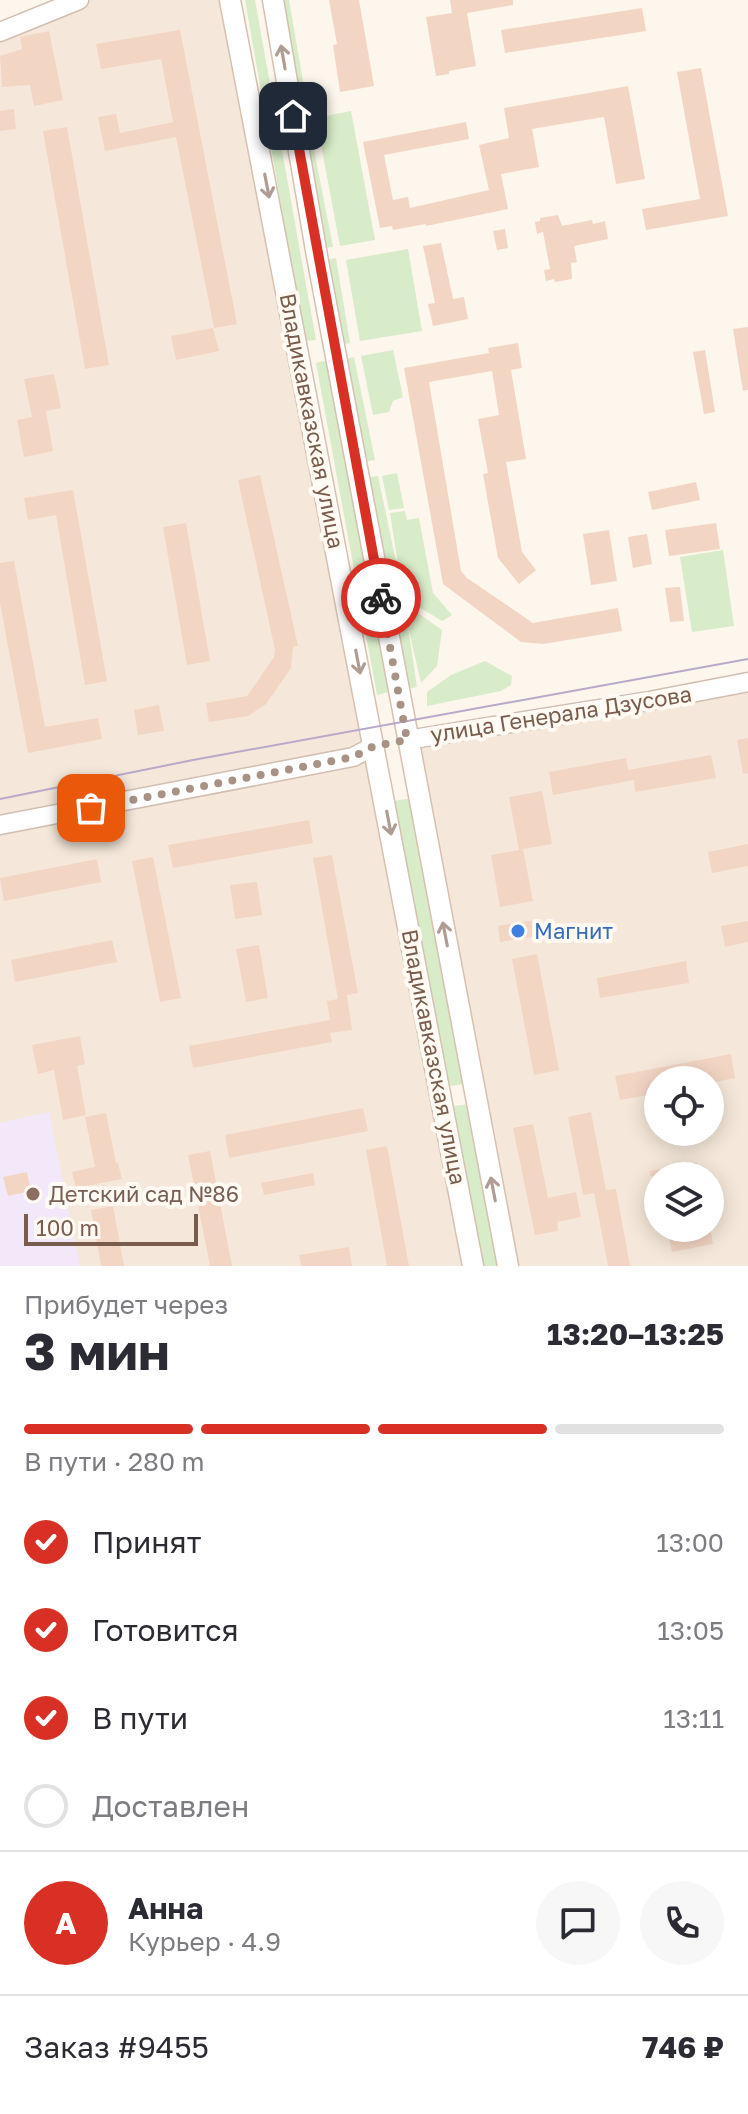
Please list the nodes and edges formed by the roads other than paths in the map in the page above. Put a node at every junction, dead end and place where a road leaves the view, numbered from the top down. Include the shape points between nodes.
1 (79, 0) edge
2 (230, 0) edge
3 (273, 0) edge
4 (0, 32) edge
5 (748, 682) edge
6 (407, 740) junction
7 (374, 746) junction
8 (0, 825) edge
9 (473, 1266) edge
10 (508, 1266) edge

1 - 4 street
2 -> 7 main road, Владикавказская улица
6 -> 3 main road, Владикавказская улица
5 - 6 street, улица Генерала Дзусова
6 - 7 main road, улица Генерала Дзусова
10 -> 6 main road, Владикавказская улица
7 - 8 street, улица Генерала Дзусова via 353,757
7 -> 9 main road, Владикавказская улица

